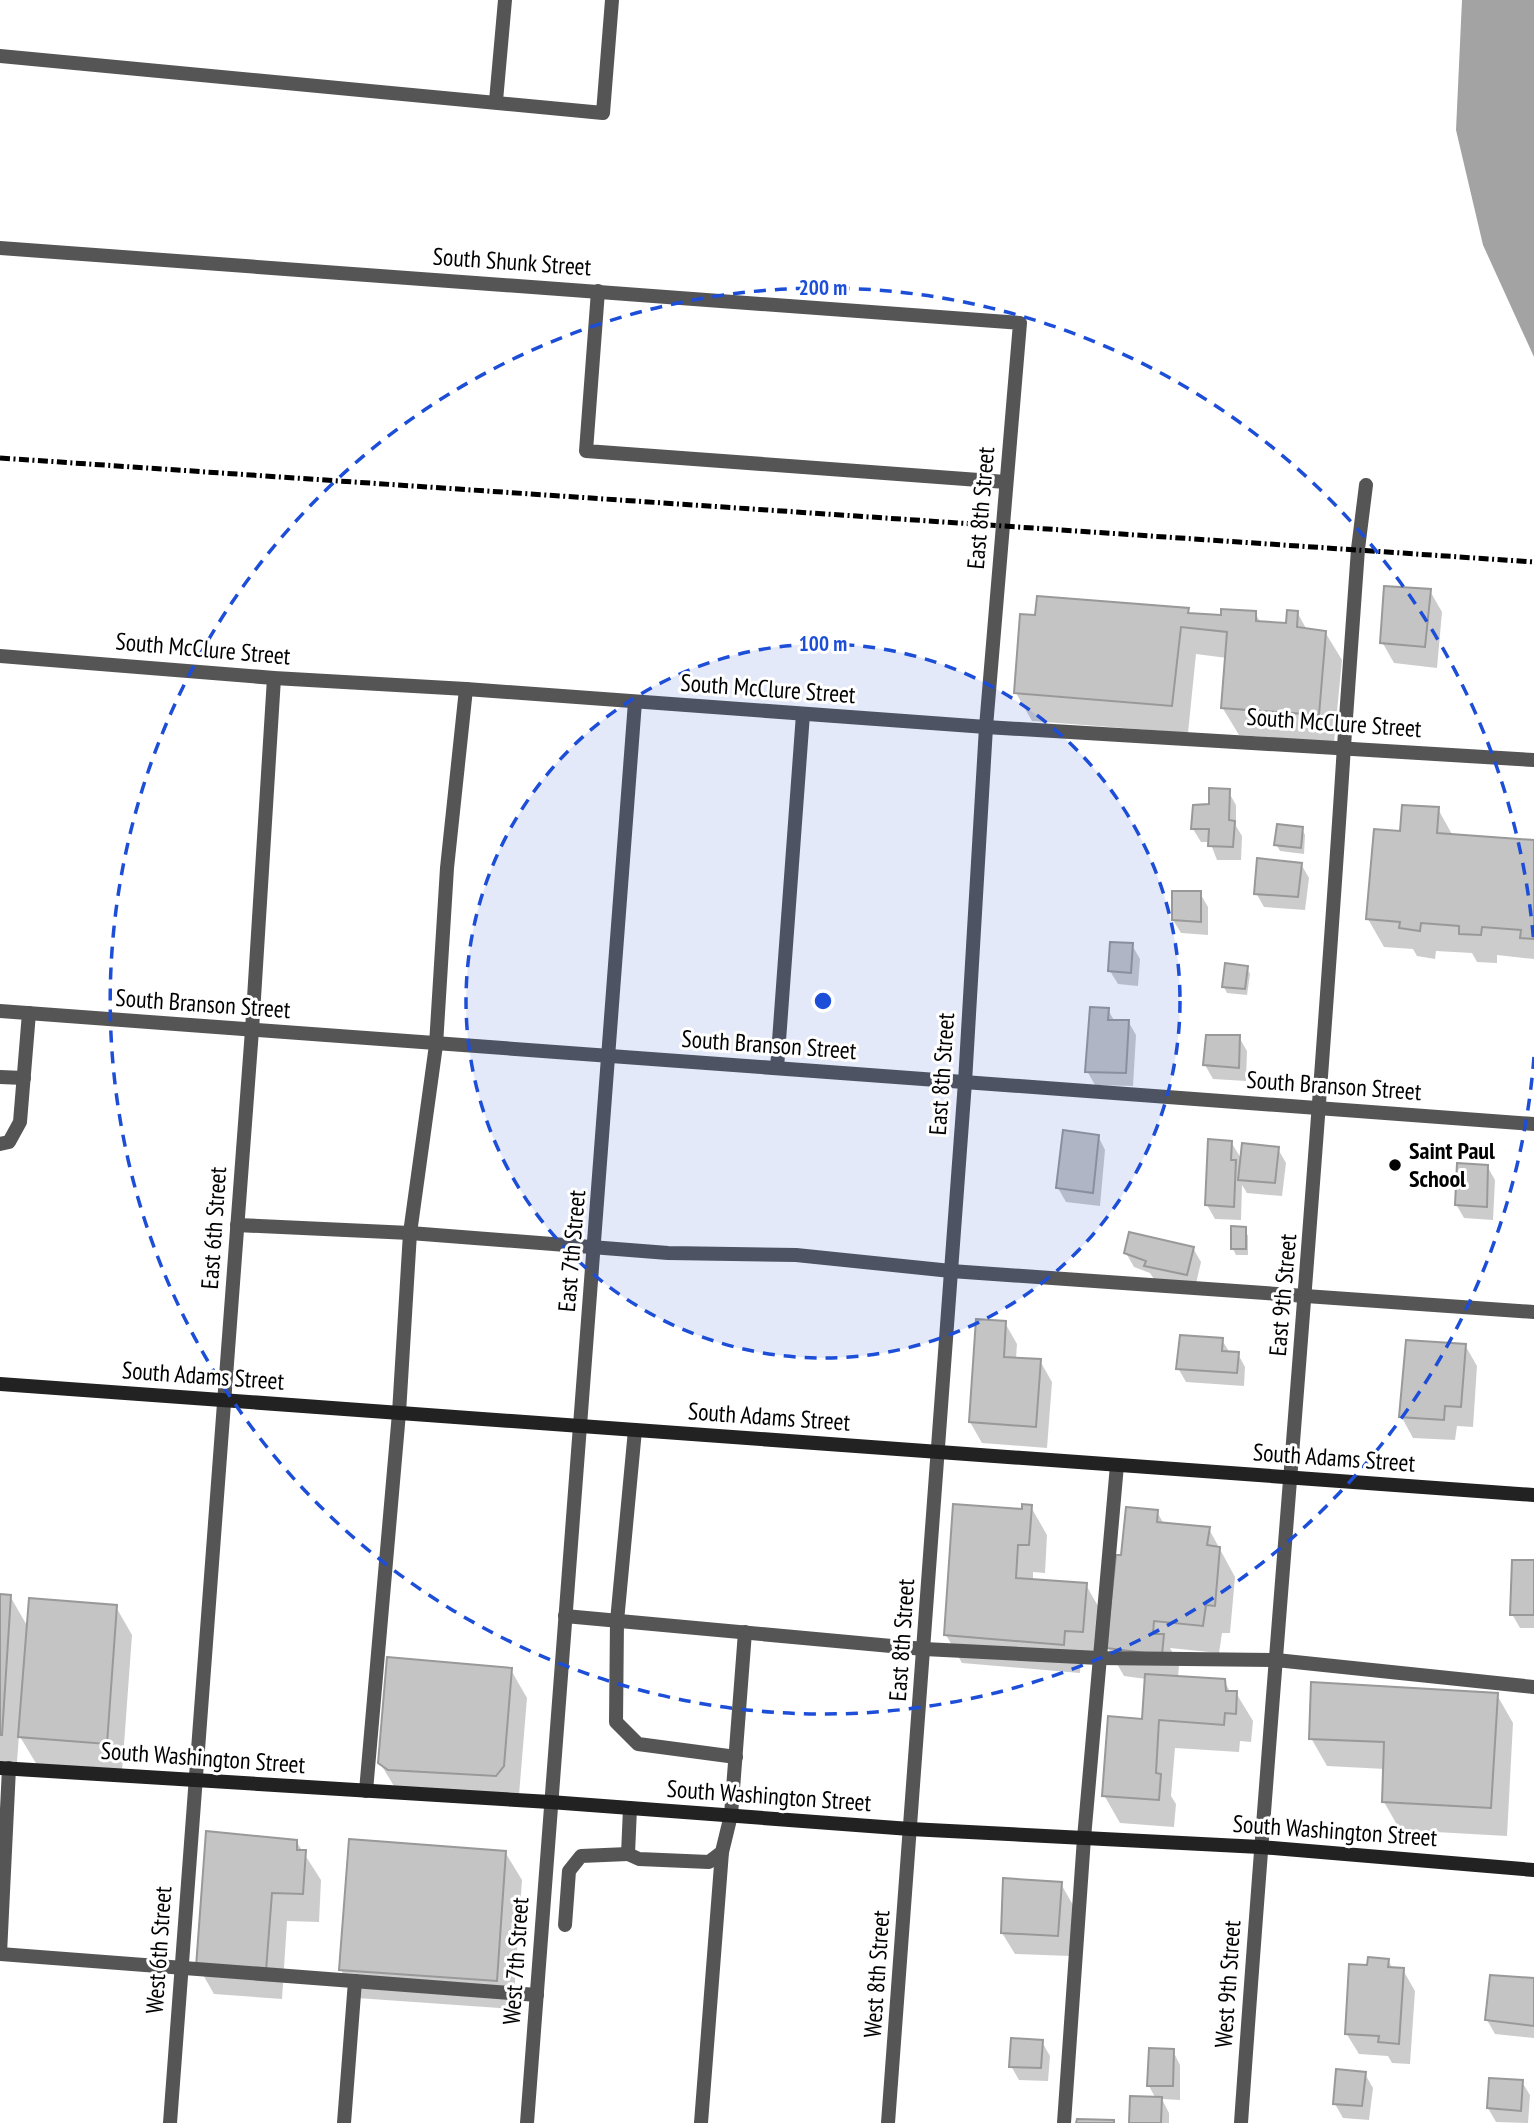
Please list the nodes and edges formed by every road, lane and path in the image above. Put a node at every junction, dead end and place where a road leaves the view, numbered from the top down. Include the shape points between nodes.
1 (505, 0) edge
2 (612, 0) edge
3 (0, 56) edge
4 (496, 101) junction
5 (0, 248) edge
6 (598, 291) junction
7 (1020, 323) joint
8 (1006, 482) junction
9 (1366, 485) dead end
10 (0, 656) edge
11 (274, 678) junction
12 (466, 689) junction
13 (635, 702) junction
14 (803, 714) junction
15 (986, 727) junction
16 (1345, 746) junction
17 (1534, 760) edge
18 (0, 1011) edge
19 (29, 1013) junction
20 (252, 1030) junction
21 (436, 1045) junction
22 (610, 1056) junction
23 (777, 1068) junction
24 (0, 1077) edge
25 (24, 1078) junction
26 (965, 1082) junction
27 (1321, 1107) junction
28 (1534, 1124) edge
29 (0, 1144) edge
30 (237, 1225) junction
31 (410, 1233) junction
32 (595, 1247) junction
33 (951, 1271) junction
34 (1306, 1295) junction
35 (1534, 1312) edge
36 (0, 1384) edge
37 (223, 1401) junction
38 (399, 1413) junction
39 (580, 1426) junction
40 (635, 1430) junction
41 (938, 1452) junction
42 (1117, 1465) junction
43 (1291, 1477) junction
44 (1534, 1495) edge
45 (565, 1616) junction
46 (617, 1621) junction
47 (745, 1632) junction
48 (924, 1649) junction
49 (1099, 1658) junction
50 (1276, 1660) junction
51 (1534, 1687) edge
52 (736, 1757) junction
53 (4, 1768) edge
54 (194, 1780) junction
55 (366, 1791) junction
56 (550, 1802) junction
57 (630, 1808) junction
58 (732, 1815) junction
59 (910, 1829) junction
60 (1084, 1838) junction
61 (1260, 1847) junction
62 (722, 1852) junction
63 (628, 1854) junction
64 (1534, 1870) edge
65 (565, 1925) dead end
66 (0, 1954) edge
67 (181, 1968) junction
68 (355, 1981) junction
69 (537, 1995) junction
70 (170, 2123) edge
71 (344, 2123) edge
72 (527, 2123) edge
73 (701, 2123) edge
74 (888, 2123) edge
75 (1064, 2123) edge
76 (1241, 2123) edge

1 - 4 street
2 - 4 street via 603,113
3 - 4 street
5 - 6 street, South Shunk Street
6 - 7 street, South Shunk Street
6 - 8 street via 586,451
7 - 8 street, East 8th Street
8 - 15 street, East 8th Street
9 - 16 street, East 9th Street
10 - 11 street, South McClure Street
11 - 12 street, South McClure Street
11 - 20 street, East 6th Street
12 - 13 street, South McClure Street
12 - 21 street via 447,868
13 - 14 street, South McClure Street
13 - 22 street, East 7th Street
14 - 15 street, South McClure Street
14 - 23 street
15 - 16 street, South McClure Street
15 - 26 street, East 8th Street
16 - 17 street, South McClure Street
16 - 27 street, East 9th Street
18 - 19 street, South Branson Street
19 - 20 street, South Branson Street
19 - 25 street
20 - 21 street, South Branson Street
20 - 30 street, East 6th Street
21 - 22 street, South Branson Street
21 - 31 street
22 - 23 street, South Branson Street
22 - 32 street, East 7th Street
23 - 26 street, South Branson Street
24 - 25 street
25 - 29 street via 20,1122 9,1142
26 - 27 street, South Branson Street
26 - 33 street, East 8th Street
27 - 28 street, South Branson Street
27 - 34 street, East 9th Street
30 - 31 street
30 - 37 street, East 6th Street
31 - 32 street
31 - 38 street
32 - 33 street via 796,1255
32 - 39 street, East 7th Street
33 - 34 street
33 - 41 street, East 8th Street
34 - 35 street
34 - 43 street, East 9th Street
36 - 37 main road, South Adams Street
37 - 38 main road, South Adams Street
37 - 54 street, East 6th Street
38 - 39 main road, South Adams Street
38 - 55 street
39 - 40 main road, South Adams Street
39 - 45 street, East 7th Street
40 - 41 main road, South Adams Street
40 - 46 street
41 - 42 main road, South Adams Street
41 - 48 street, East 8th Street
42 - 43 main road, South Adams Street
42 - 49 street
43 - 44 main road, South Adams Street
43 - 50 street, East 9th Street
45 - 46 street
45 - 56 street, East 7th Street
46 - 47 street
46 - 52 street via 616,1722 638,1744
47 - 48 street
47 - 52 street
48 - 49 street
48 - 59 street, East 8th Street
49 - 50 street
49 - 60 street
50 - 51 street
50 - 61 street, East 9th Street
52 - 58 street
53 - 54 main road, South Washington Street
53 - 66 street
54 - 55 main road, South Washington Street
54 - 67 street, West 6th Street
55 - 56 main road, South Washington Street
56 - 57 main road, South Washington Street
56 - 69 street, West 7th Street
57 - 58 main road, South Washington Street
57 - 63 street
58 - 59 main road, South Washington Street
58 - 62 street
59 - 60 main road, South Washington Street
59 - 74 street, West 8th Street
60 - 61 main road, South Washington Street
60 - 75 street
61 - 64 main road, South Washington Street
61 - 76 street, West 9th Street
62 - 63 street via 709,1862 639,1859
62 - 73 street
63 - 65 street via 581,1856 569,1871
66 - 67 street
67 - 68 street
67 - 70 street, West 6th Street
68 - 69 street
68 - 71 street
69 - 72 street, West 7th Street

